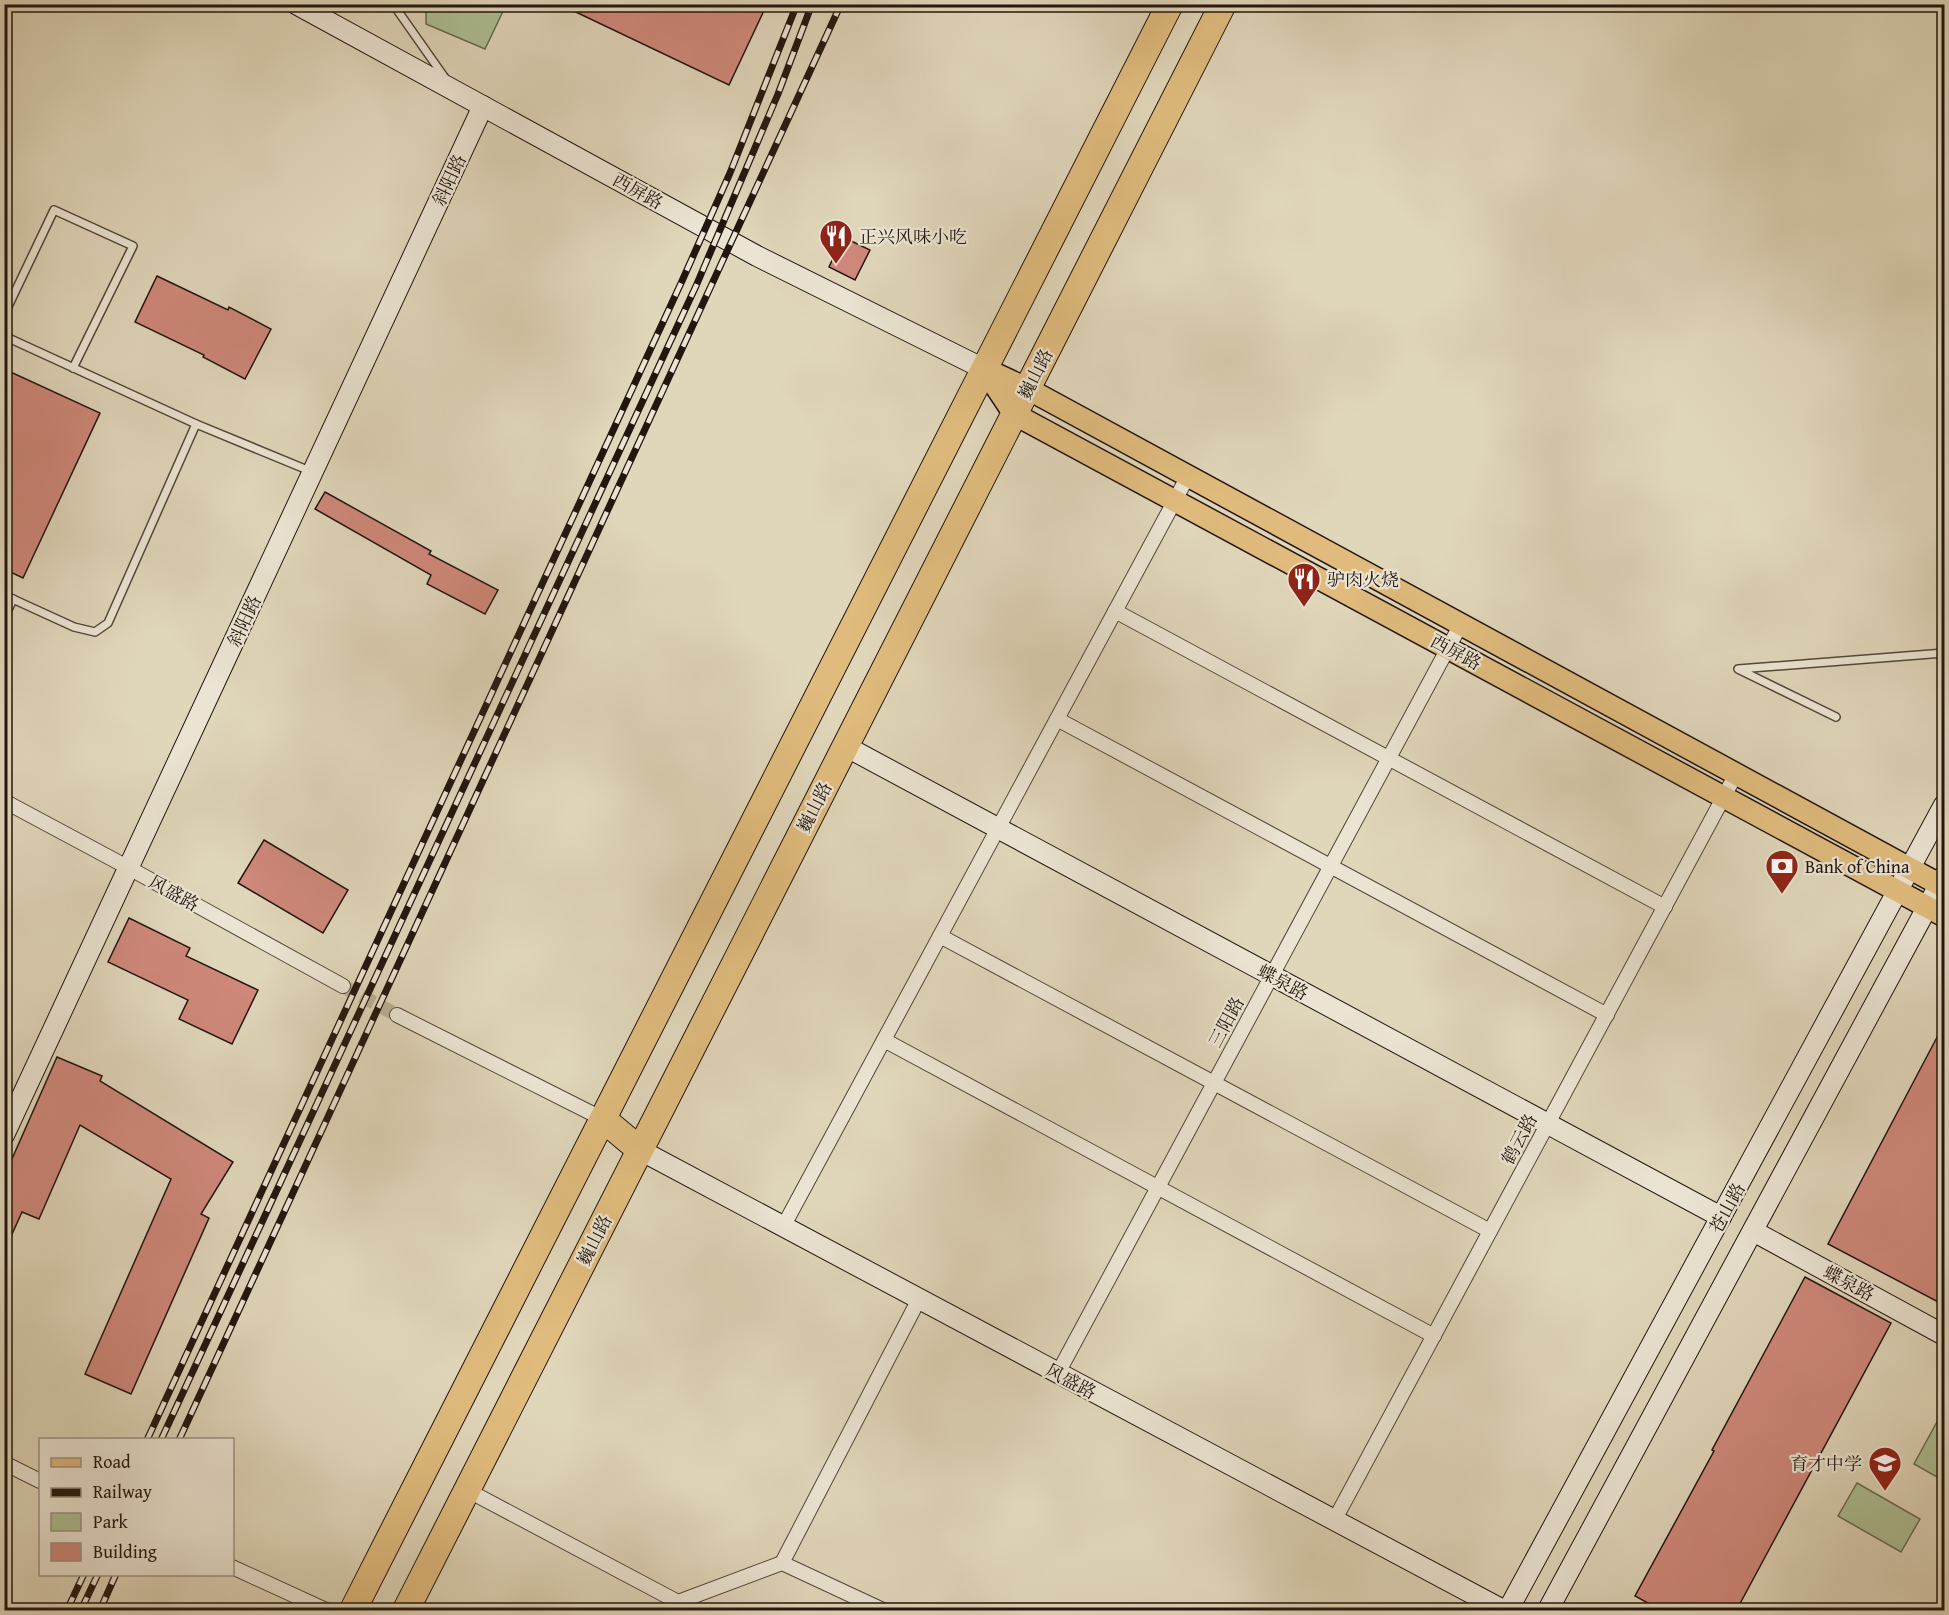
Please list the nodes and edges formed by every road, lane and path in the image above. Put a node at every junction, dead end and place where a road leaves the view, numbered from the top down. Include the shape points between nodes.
1 (296, 4) edge
2 (393, 4) edge
3 (1170, 4) edge
4 (1223, 4) edge
5 (453, 90) junction
6 (483, 106) junction
7 (4, 315) edge
8 (4, 336) edge
9 (73, 368) junction
10 (984, 369) junction
11 (1028, 388) junction
12 (1014, 414) junction
13 (196, 424) junction
14 (313, 472) junction
15 (1188, 476) junction
16 (1174, 500) junction
17 (4, 595) edge
18 (14, 599) junction
19 (1115, 611) junction
20 (4, 619) edge
21 (1461, 624) junction
22 (1448, 648) junction
23 (1944, 653) edge
24 (1836, 717) dead end
25 (1056, 719) junction
26 (845, 746) junction
27 (1388, 759) junction
28 (1736, 774) junction
29 (1724, 797) junction
30 (4, 801) edge
31 (1944, 804) edge
32 (998, 828) junction
33 (1330, 866) junction
34 (129, 868) junction
35 (1910, 868) junction
36 (1943, 883) edge
37 (1898, 891) junction
38 (1665, 907) junction
39 (1936, 911) edge
40 (940, 936) junction
41 (1272, 975) junction
42 (343, 986) tunnel mouth
43 (397, 1015) tunnel mouth
44 (1606, 1015) junction
45 (884, 1040) junction
46 (1214, 1083) junction
47 (603, 1119) junction
48 (1548, 1124) junction
49 (4, 1135) edge
50 (640, 1150) junction
51 (1157, 1187) junction
52 (1721, 1217) junction
53 (783, 1227) junction
54 (1490, 1231) junction
55 (1753, 1231) junction
56 (919, 1299) junction
57 (1944, 1335) edge
58 (1434, 1336) junction
59 (1058, 1373) junction
60 (4, 1463) edge
61 (39, 1480) edge
62 (467, 1490) junction
63 (1334, 1521) junction
64 (782, 1563) junction
65 (234, 1568) edge
66 (326, 1611) edge
67 (353, 1611) edge
68 (406, 1611) edge
69 (883, 1611) edge
70 (1503, 1611) edge
71 (1508, 1611) edge
72 (1548, 1611) edge

1 - 5 street, 西屏路
2 - 5 lane
3 - 10 highway
4 - 11 highway, 巍山路
5 - 6 street, 西屏路
6 - 10 street, 西屏路 via 757,256
6 - 14 street, 斜阳路
7 - 9 lane via 54,210 133,246
8 - 9 lane
9 - 13 lane
10 - 11 main road, 西屏路
10 - 12 main road, 西屏路
10 - 47 highway
11 - 12 highway, 巍山路
11 - 15 main road, 西屏路
12 - 16 main road, 西屏路
12 - 26 highway, 巍山路
13 - 14 lane
13 - 18 lane via 108,623 95,632 74,627
14 - 34 street, 斜阳路
15 - 16 street
15 - 21 main road, 西屏路
16 - 19 street
16 - 22 main road, 西屏路
17 - 18 lane
18 - 20 lane
19 - 25 street
19 - 27 street
21 - 22 street, 三阳路
21 - 28 main road, 西屏路
22 - 27 street, 三阳路
22 - 29 main road, 西屏路
23 - 24 lane via 1738,669
25 - 32 street
25 - 33 street
26 - 32 street, 蝶泉路
26 - 50 highway, 巍山路
27 - 33 street, 三阳路
27 - 38 street
28 - 29 street, 鹤云路
28 - 35 main road, 西屏路
29 - 37 main road, 西屏路
29 - 38 street, 鹤云路
30 - 34 street, 风盛路
31 - 35 street, 苍山路
32 - 40 street
32 - 41 street, 蝶泉路
33 - 41 street, 三阳路
33 - 44 street
34 - 42 street, 风盛路
34 - 49 street, 斜阳路
35 - 36 main road, 西屏路
35 - 37 street, 苍山路
36 - 39 street, 苍山路
37 - 39 main road, 西屏路
37 - 52 street, 苍山路
38 - 44 street, 鹤云路
39 - 55 street, 苍山路
40 - 45 street
40 - 46 street
41 - 46 street, 三阳路
41 - 48 street, 蝶泉路
43 - 47 street
44 - 48 street, 鹤云路
45 - 51 street
45 - 53 street
46 - 51 street, 三阳路
46 - 54 street
47 - 50 highway
47 - 67 highway
48 - 52 street, 蝶泉路
48 - 54 street, 鹤云路
50 - 53 street, 风盛路
50 - 62 highway, 巍山路
51 - 58 street
51 - 59 street, 三阳路
52 - 71 street, 苍山路
53 - 56 street, 风盛路
54 - 58 street, 鹤云路
55 - 57 street, 蝶泉路
55 - 72 street, 苍山路
56 - 59 street, 风盛路
56 - 64 street
58 - 63 street, 鹤云路
59 - 63 street, 风盛路
60 - 61 street
62 - 64 street via 678,1602
62 - 68 highway, 巍山路
63 - 70 street, 风盛路
64 - 69 street
65 - 66 street

